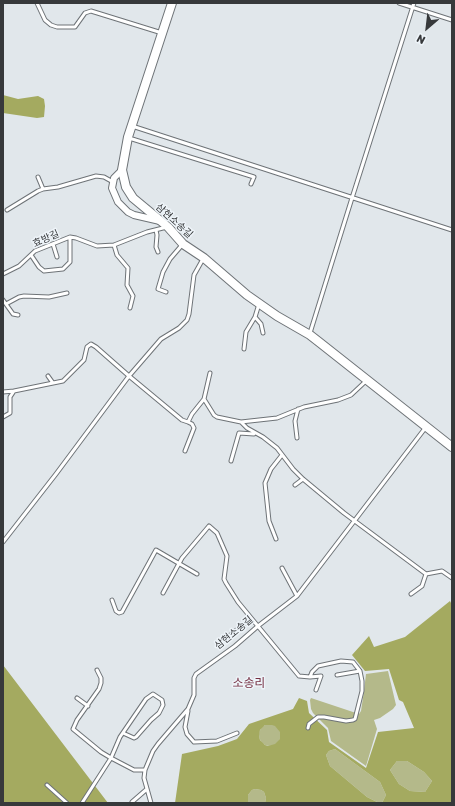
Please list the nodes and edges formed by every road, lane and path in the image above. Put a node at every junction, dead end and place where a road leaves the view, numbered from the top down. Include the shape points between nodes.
1 (36, 3) edge
2 (172, 3) edge
3 (399, 3) edge
4 (414, 3) edge
5 (413, 8) junction
6 (452, 20) edge
7 (162, 33) junction
8 (132, 126) junction
9 (128, 137) junction
10 (122, 170) junction
11 (38, 177) dead end
12 (112, 182) junction
13 (251, 184) dead end
14 (43, 189) junction
15 (352, 198) junction
16 (7, 210) dead end
17 (162, 222) junction
18 (168, 227) junction
19 (156, 230) junction
20 (452, 230) edge
21 (70, 237) junction
22 (53, 244) junction
23 (183, 244) junction
24 (114, 245) junction
25 (158, 252) dead end
26 (31, 255) junction
27 (57, 257) dead end
28 (204, 258) junction
29 (3, 274) edge
30 (67, 292) dead end
31 (166, 292) dead end
32 (3, 300) edge
33 (6, 304) junction
34 (259, 304) junction
35 (130, 308) dead end
36 (18, 315) dead end
37 (255, 317) junction
38 (263, 332) dead end
39 (310, 335) junction
40 (244, 349) dead end
41 (210, 373) dead end
42 (48, 376) dead end
43 (129, 376) junction
44 (367, 380) junction
45 (53, 383) junction
46 (14, 391) junction
47 (3, 392) edge
48 (204, 399) junction
49 (298, 409) junction
50 (3, 417) edge
51 (188, 422) junction
52 (241, 422) junction
53 (426, 427) junction
54 (257, 434) junction
55 (297, 438) dead end
56 (452, 447) edge
57 (185, 451) dead end
58 (282, 455) junction
59 (231, 461) dead end
60 (303, 479) junction
61 (295, 485) dead end
62 (354, 521) junction
63 (276, 539) dead end
64 (3, 542) edge
65 (180, 562) junction
66 (282, 568) dead end
67 (197, 574) dead end
68 (426, 574) junction
69 (452, 578) edge
70 (163, 594) dead end
71 (411, 594) dead end
72 (297, 596) junction
73 (112, 600) dead end
74 (251, 618) junction
75 (258, 626) junction
76 (226, 639) dead end
77 (97, 670) dead end
78 (360, 672) junction
79 (338, 675) dead end
80 (310, 677) junction
81 (316, 690) dead end
82 (77, 698) dead end
83 (88, 706) junction
84 (188, 709) junction
85 (308, 728) dead end
86 (123, 733) junction
87 (237, 733) dead end
88 (111, 758) junction
89 (145, 770) junction
90 (47, 785) dead end
91 (147, 789) junction
92 (132, 802) edge
93 (67, 803) edge
94 (82, 803) edge
95 (151, 803) edge

1 - 7 lane via 45,20 57,27 75,27 85,13 91,11
2 - 7 street, 삼현소송길
3 - 5 lane
4 - 5 lane
5 - 6 lane
5 - 15 lane
7 - 8 street, 삼현소송길
8 - 9 street, 삼현소송길
8 - 15 lane
9 - 10 street, 삼현소송길
9 - 13 lane via 254,177
10 - 12 street
10 - 17 street, 삼현소송길 via 126,187 133,198
11 - 14 lane
12 - 14 lane via 96,176
12 - 17 street via 118,202 128,212
14 - 16 lane
15 - 20 lane
15 - 39 lane
17 - 18 street, 삼현소송길
18 - 19 lane, 효방길
18 - 23 street, 삼현소송길
19 - 24 lane, 효방길
19 - 25 lane
21 - 22 lane, 효방길
21 - 24 lane, 효방길 via 97,246
21 - 26 lane via 70,262 63,269 44,271
22 - 26 lane, 효방길
22 - 27 lane
23 - 28 street, 삼현소송길
23 - 31 lane via 163,272 158,289
24 - 35 lane via 117,255 128,268 127,285 133,296
26 - 29 lane, 효방길 via 19,266
28 - 34 street, 삼현소송길
28 - 43 lane via 194,274 187,320 161,339
30 - 33 lane via 49,296 24,296
32 - 33 lane
33 - 36 lane via 13,314
34 - 37 lane
34 - 39 street, 삼현소송길
37 - 38 lane
37 - 40 lane via 246,332
39 - 44 street, 삼현소송길
41 - 48 lane
42 - 45 lane
43 - 45 lane via 91,344 87,347 84,360 67,379
43 - 51 lane via 177,416
43 - 64 lane
44 - 49 lane via 345,398
44 - 53 street, 삼현소송길
45 - 46 lane
46 - 47 lane
46 - 50 lane via 10,397 10,413
48 - 51 lane
48 - 52 lane via 217,418
49 - 52 lane via 277,418
49 - 55 lane via 294,421
51 - 57 lane via 194,428
52 - 54 lane
53 - 56 street, 삼현소송길
53 - 62 lane, 삼현소송길
54 - 58 lane via 271,442
54 - 59 lane via 239,433
58 - 60 lane
58 - 63 lane via 271,469 265,483 269,520
60 - 61 lane
60 - 62 lane
62 - 68 lane
62 - 72 lane, 삼현소송길
65 - 67 lane
65 - 70 lane
65 - 73 lane via 156,550 122,612 116,611
65 - 74 lane via 209,526 217,533 227,556 226,583
66 - 72 lane
68 - 69 lane via 442,571
68 - 71 lane via 422,586
72 - 75 lane, 삼현소송길
74 - 75 lane
74 - 76 lane
75 - 80 lane via 299,676
75 - 84 lane, 삼현소송길 via 196,674 194,695
77 - 83 lane via 102,683
78 - 79 lane
78 - 80 lane via 352,662 341,661 318,666
78 - 85 lane via 362,691 355,719 318,717
80 - 81 lane via 321,676
82 - 83 lane
83 - 88 lane via 73,729
84 - 87 lane via 185,727 194,742 217,741
84 - 89 lane, 삼현소송길 via 158,744
86 - 86 lane via 150,695 153,694 162,700 163,705 159,713 136,737
86 - 88 lane
88 - 89 lane via 134,770
88 - 94 lane
89 - 91 lane, 삼현소송길
90 - 93 lane
91 - 92 lane
91 - 95 lane, 삼현소송길

